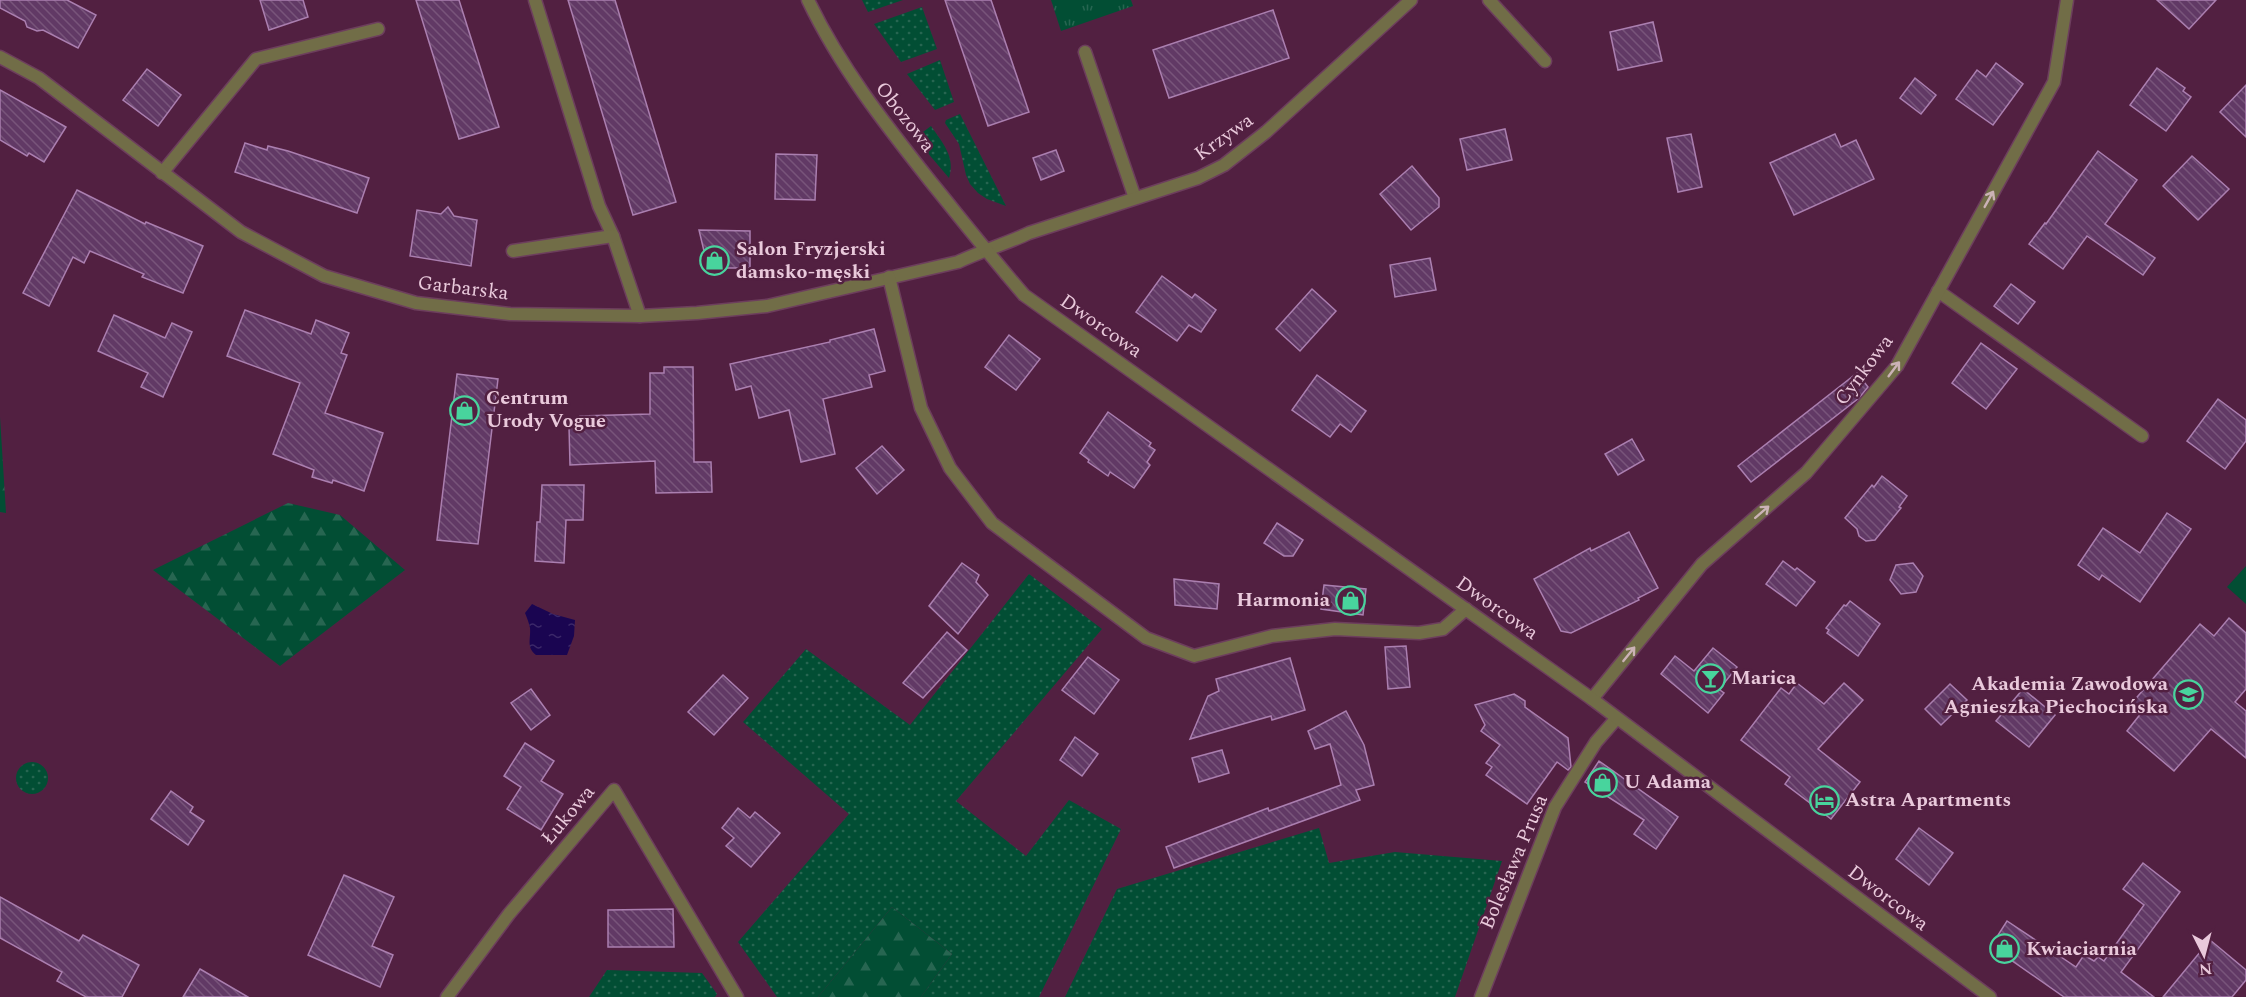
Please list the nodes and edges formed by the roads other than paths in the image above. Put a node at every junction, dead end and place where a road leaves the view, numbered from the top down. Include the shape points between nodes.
1 (535, 0) edge
2 (808, 0) edge
3 (1412, 0) edge
4 (1489, 0) edge
5 (2067, 0) edge
6 (378, 29) dead end
7 (1085, 52) dead end
8 (0, 57) edge
9 (1545, 61) dead end
10 (162, 173) junction
11 (1135, 198) junction
12 (613, 236) junction
13 (984, 249) junction
14 (513, 251) dead end
15 (889, 277) junction
16 (1938, 291) junction
17 (639, 316) junction
18 (2142, 436) dead end
19 (1466, 609) junction
20 (1593, 699) junction
21 (1616, 719) junction
22 (447, 997) edge
23 (736, 997) edge
24 (1481, 997) edge
25 (1990, 997) edge

1 - 12 street via 599,206
2 - 13 street, Obozowa via 870,105
3 - 11 street, Krzywa via 1224,165 1198,178
4 - 9 street
16 -> 5 street, Cynkowa via 2054,82
6 - 10 street via 256,59
7 - 11 street
8 - 10 street, Garbarska via 39,78
10 - 17 street, Garbarska via 241,232 324,276 416,303 510,314
11 - 13 street, Krzywa
12 - 14 street
12 - 17 street
13 - 15 street, Garbarska via 958,262
13 - 19 street, Dworcowa via 1024,295
15 - 17 street, Garbarska via 767,306
15 - 19 street via 921,408 950,468 992,523 1146,638 1194,656 1272,636 1335,629 1419,633 1443,629
16 - 18 street
20 -> 16 street, Cynkowa via 1702,564 1806,473 1897,366
19 - 20 street, Dworcowa
20 - 21 street, Dworcowa
21 - 24 street, Bolesława Prusa via 1596,742 1555,807
21 - 25 street, Dworcowa
22 - 23 street, Łukowa via 509,914 614,790

